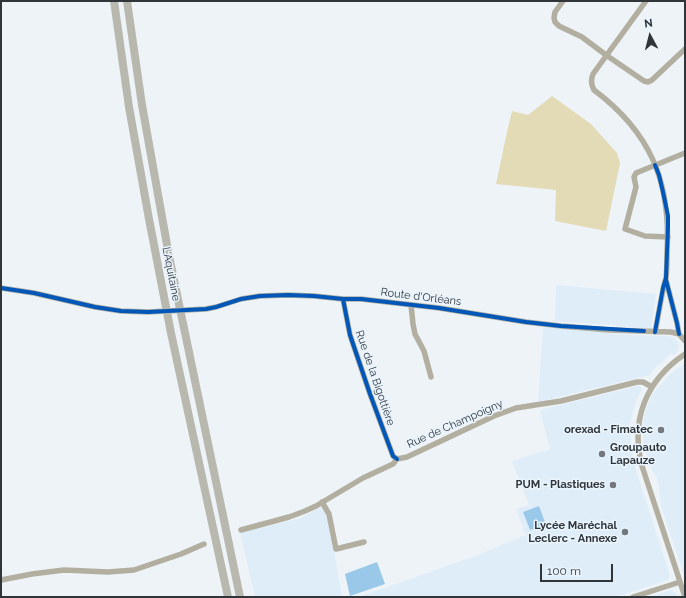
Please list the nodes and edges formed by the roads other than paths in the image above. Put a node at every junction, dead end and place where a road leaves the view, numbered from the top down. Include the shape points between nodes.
1 (114, 1) edge
2 (127, 1) edge
3 (563, 1) edge
4 (646, 1) edge
5 (685, 49) edge
6 (606, 55) junction
7 (685, 153) edge
8 (655, 165) junction
9 (668, 237) junction
10 (666, 278) junction
11 (1, 288) edge
12 (343, 299) junction
13 (411, 305) junction
14 (655, 332) junction
15 (679, 334) junction
16 (685, 341) edge
17 (685, 354) edge
18 (431, 377) dead end
19 (652, 387) junction
20 (398, 459) junction
21 (322, 502) junction
22 (241, 530) dead end
23 (364, 542) dead end
24 (204, 544) dead end
25 (1, 580) edge
26 (680, 582) junction
27 (228, 597) edge
28 (240, 597) edge
29 (633, 597) edge
30 (685, 597) edge

1 - 27 highway, L'Aquitaine via 150,227
2 - 28 highway, L'Aquitaine via 142,105 169,256
3 - 6 street via 555,12 555,22 582,37
4 - 6 street
5 - 6 street via 648,82
6 - 8 street via 591,79 593,88 629,122 646,146
7 - 8 street
8 - 9 street via 666,203
8 - 9 street via 634,176 636,187 625,229 645,236
9 - 10 street
10 - 14 street
10 - 15 street
11 - 12 street, Route d'Orléans via 135,312 216,307 241,299 267,295
12 - 13 street, Route d'Orléans
12 - 20 street, Rue de la Bigottière via 350,335 370,394 393,456
13 - 14 street, Route d'Orléans via 561,326
13 - 18 street via 415,334 424,351
14 - 15 street, Route d'Orléans
15 - 16 street
17 - 19 street via 664,371
19 - 20 street, Rue de Champoigny via 637,382 562,401 516,408
19 - 26 street via 640,414 638,445 642,466
20 - 21 street, Rue de Champoigny
21 - 22 street, Rue de Champoigny via 298,514
21 - 23 street via 329,514 336,549
24 - 25 street via 134,570 64,570
26 - 29 street
26 - 30 street

